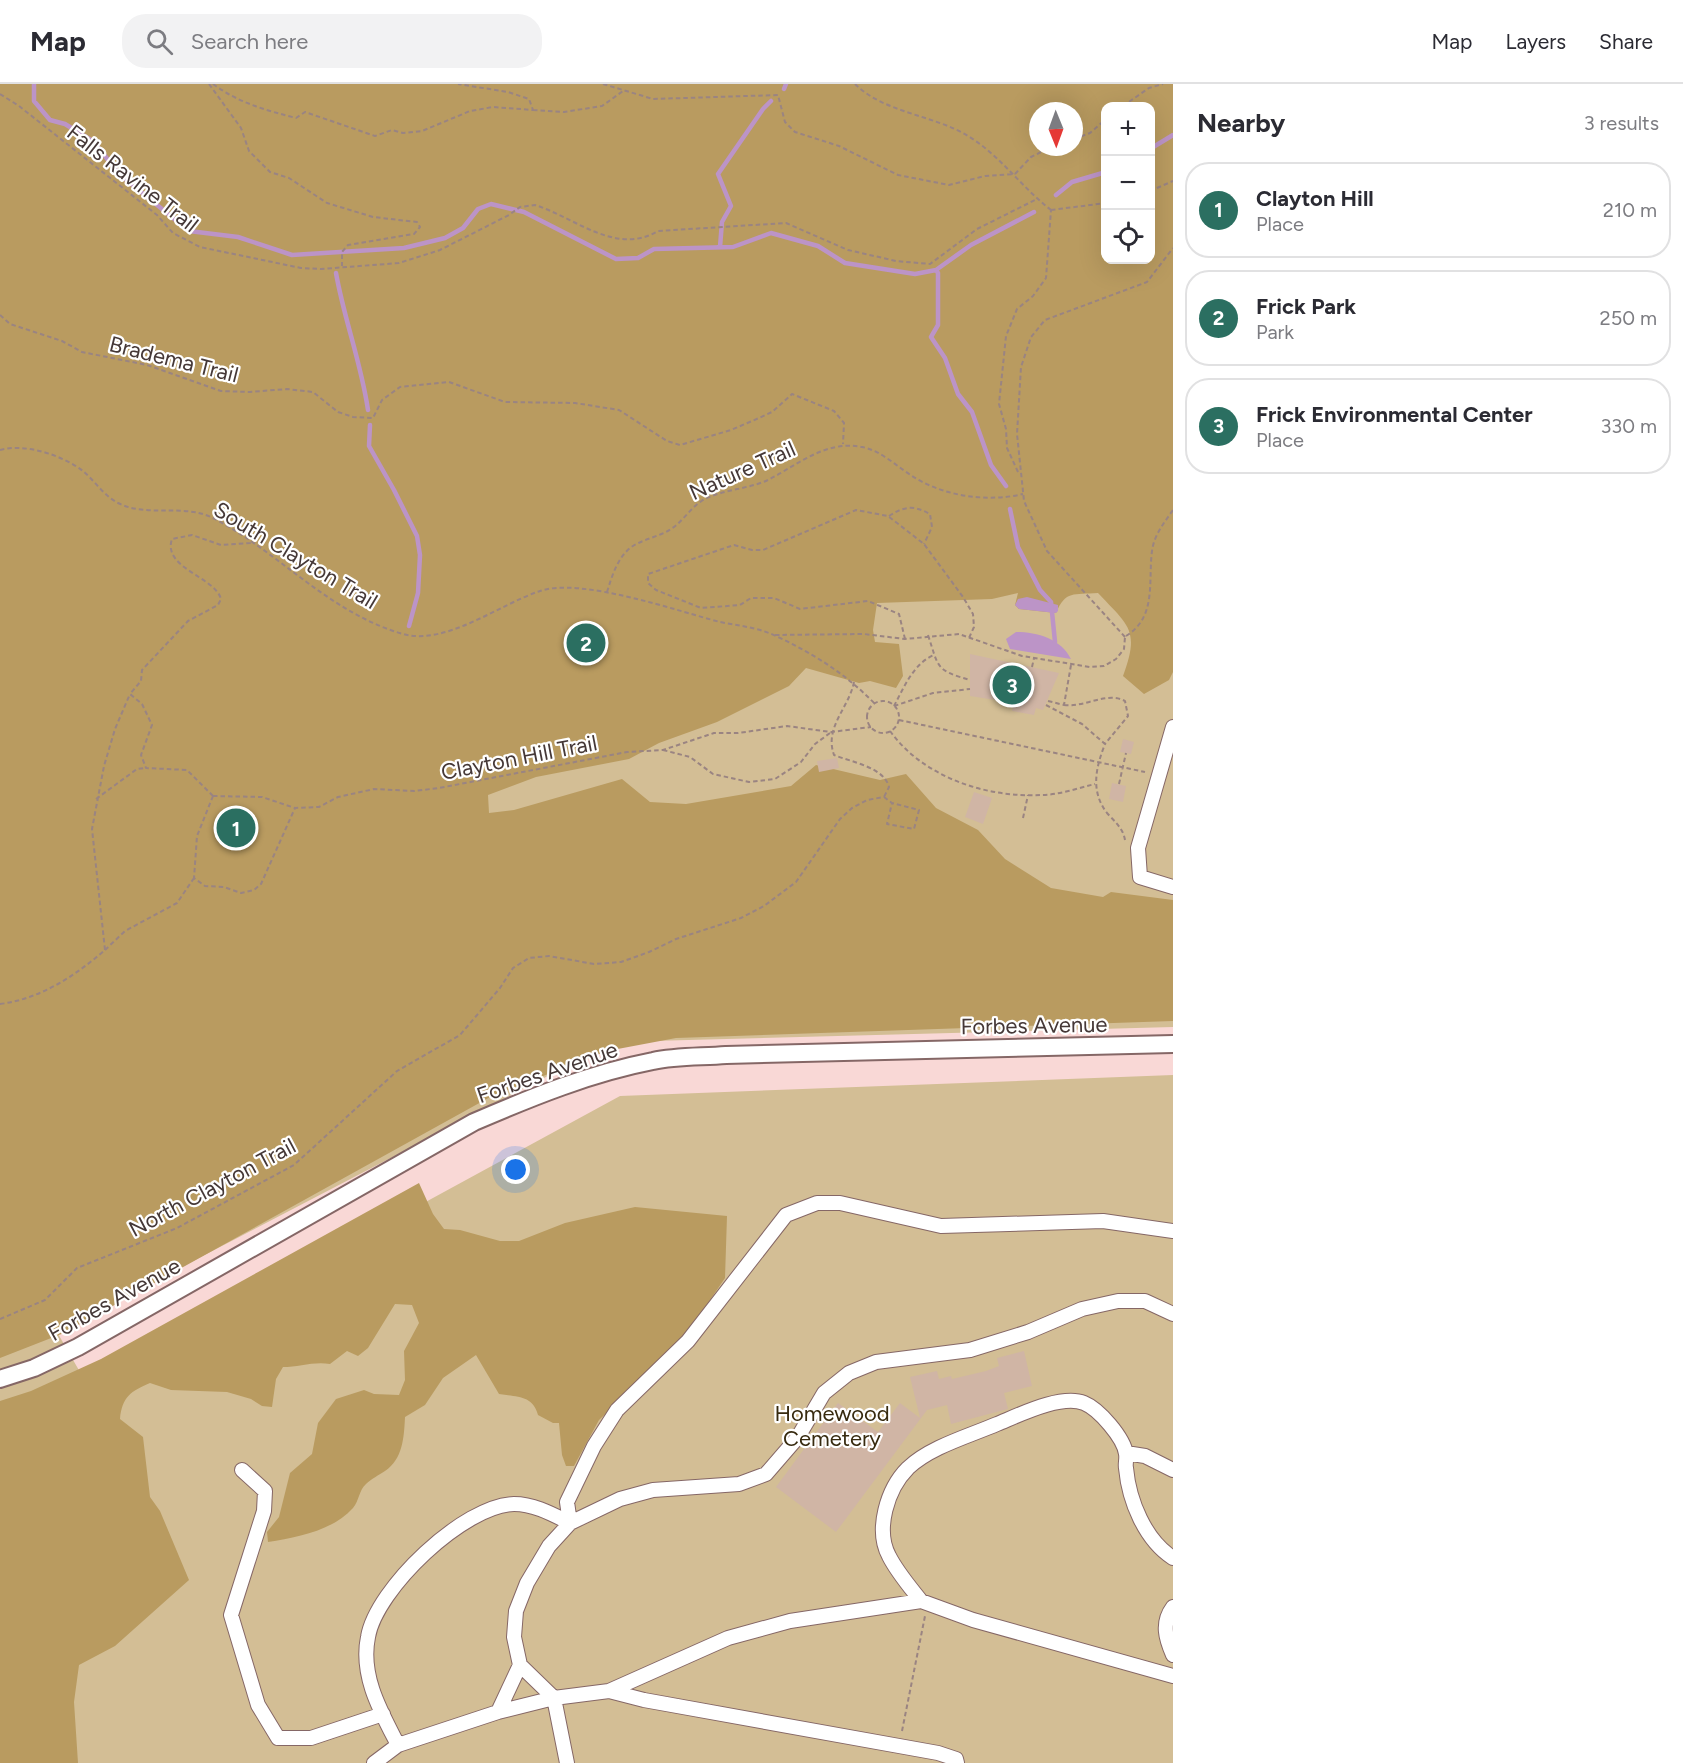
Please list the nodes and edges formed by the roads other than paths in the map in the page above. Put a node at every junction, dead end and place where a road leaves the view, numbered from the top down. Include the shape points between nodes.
1 (1173, 727) edge
2 (1173, 887) edge
3 (1173, 1044) edge
4 (1173, 1231) edge
5 (1173, 1314) edge
6 (0, 1379) edge
7 (1126, 1453) junction
8 (242, 1470) dead end
9 (1173, 1470) edge
10 (570, 1523) junction
11 (1173, 1558) edge
12 (924, 1602) junction
13 (1173, 1607) edge
14 (1173, 1655) edge
15 (520, 1665) junction
16 (1173, 1676) edge
17 (609, 1691) junction
18 (554, 1698) junction
19 (498, 1712) junction
20 (383, 1714) junction
21 (398, 1745) junction
22 (385, 1759) edge
23 (374, 1763) edge
24 (567, 1763) edge
25 (957, 1763) edge

1 - 2 lane via 1138,848 1140,877
3 - 6 main road, Forbes Avenue via 726,1055 654,1060 594,1076 535,1095 474,1122 78,1347
4 - 10 lane via 1103,1221 941,1226 840,1203 817,1203 786,1215 688,1341 617,1410 594,1446 567,1502
5 - 10 lane via 1145,1301 1118,1302 1082,1309 1028,1332 970,1350 876,1362 849,1373 824,1393 798,1437 766,1474 739,1484 642,1493
7 - 9 lane via 1145,1456
7 - 11 lane via 1125,1467 1144,1528
7 - 12 lane via 1104,1415 1083,1402 1053,1403 940,1449 907,1469 887,1502 882,1526 888,1555
8 - 20 lane via 265,1491 264,1511 231,1615 258,1705 278,1738 311,1738
10 - 15 lane via 544,1555 516,1611 514,1636
10 - 20 lane via 544,1509 513,1504 476,1515 401,1576 377,1608 367,1638 368,1669 374,1697
12 - 16 lane via 973,1620
12 - 17 lane via 790,1621 728,1638
13 - 14 lane via 1167,1615 1165,1636
15 - 18 lane
15 - 19 lane
17 - 18 lane
17 - 25 lane via 938,1753
18 - 19 lane
18 - 24 lane
19 - 21 lane
20 - 21 lane
21 - 22 lane
22 - 23 lane

